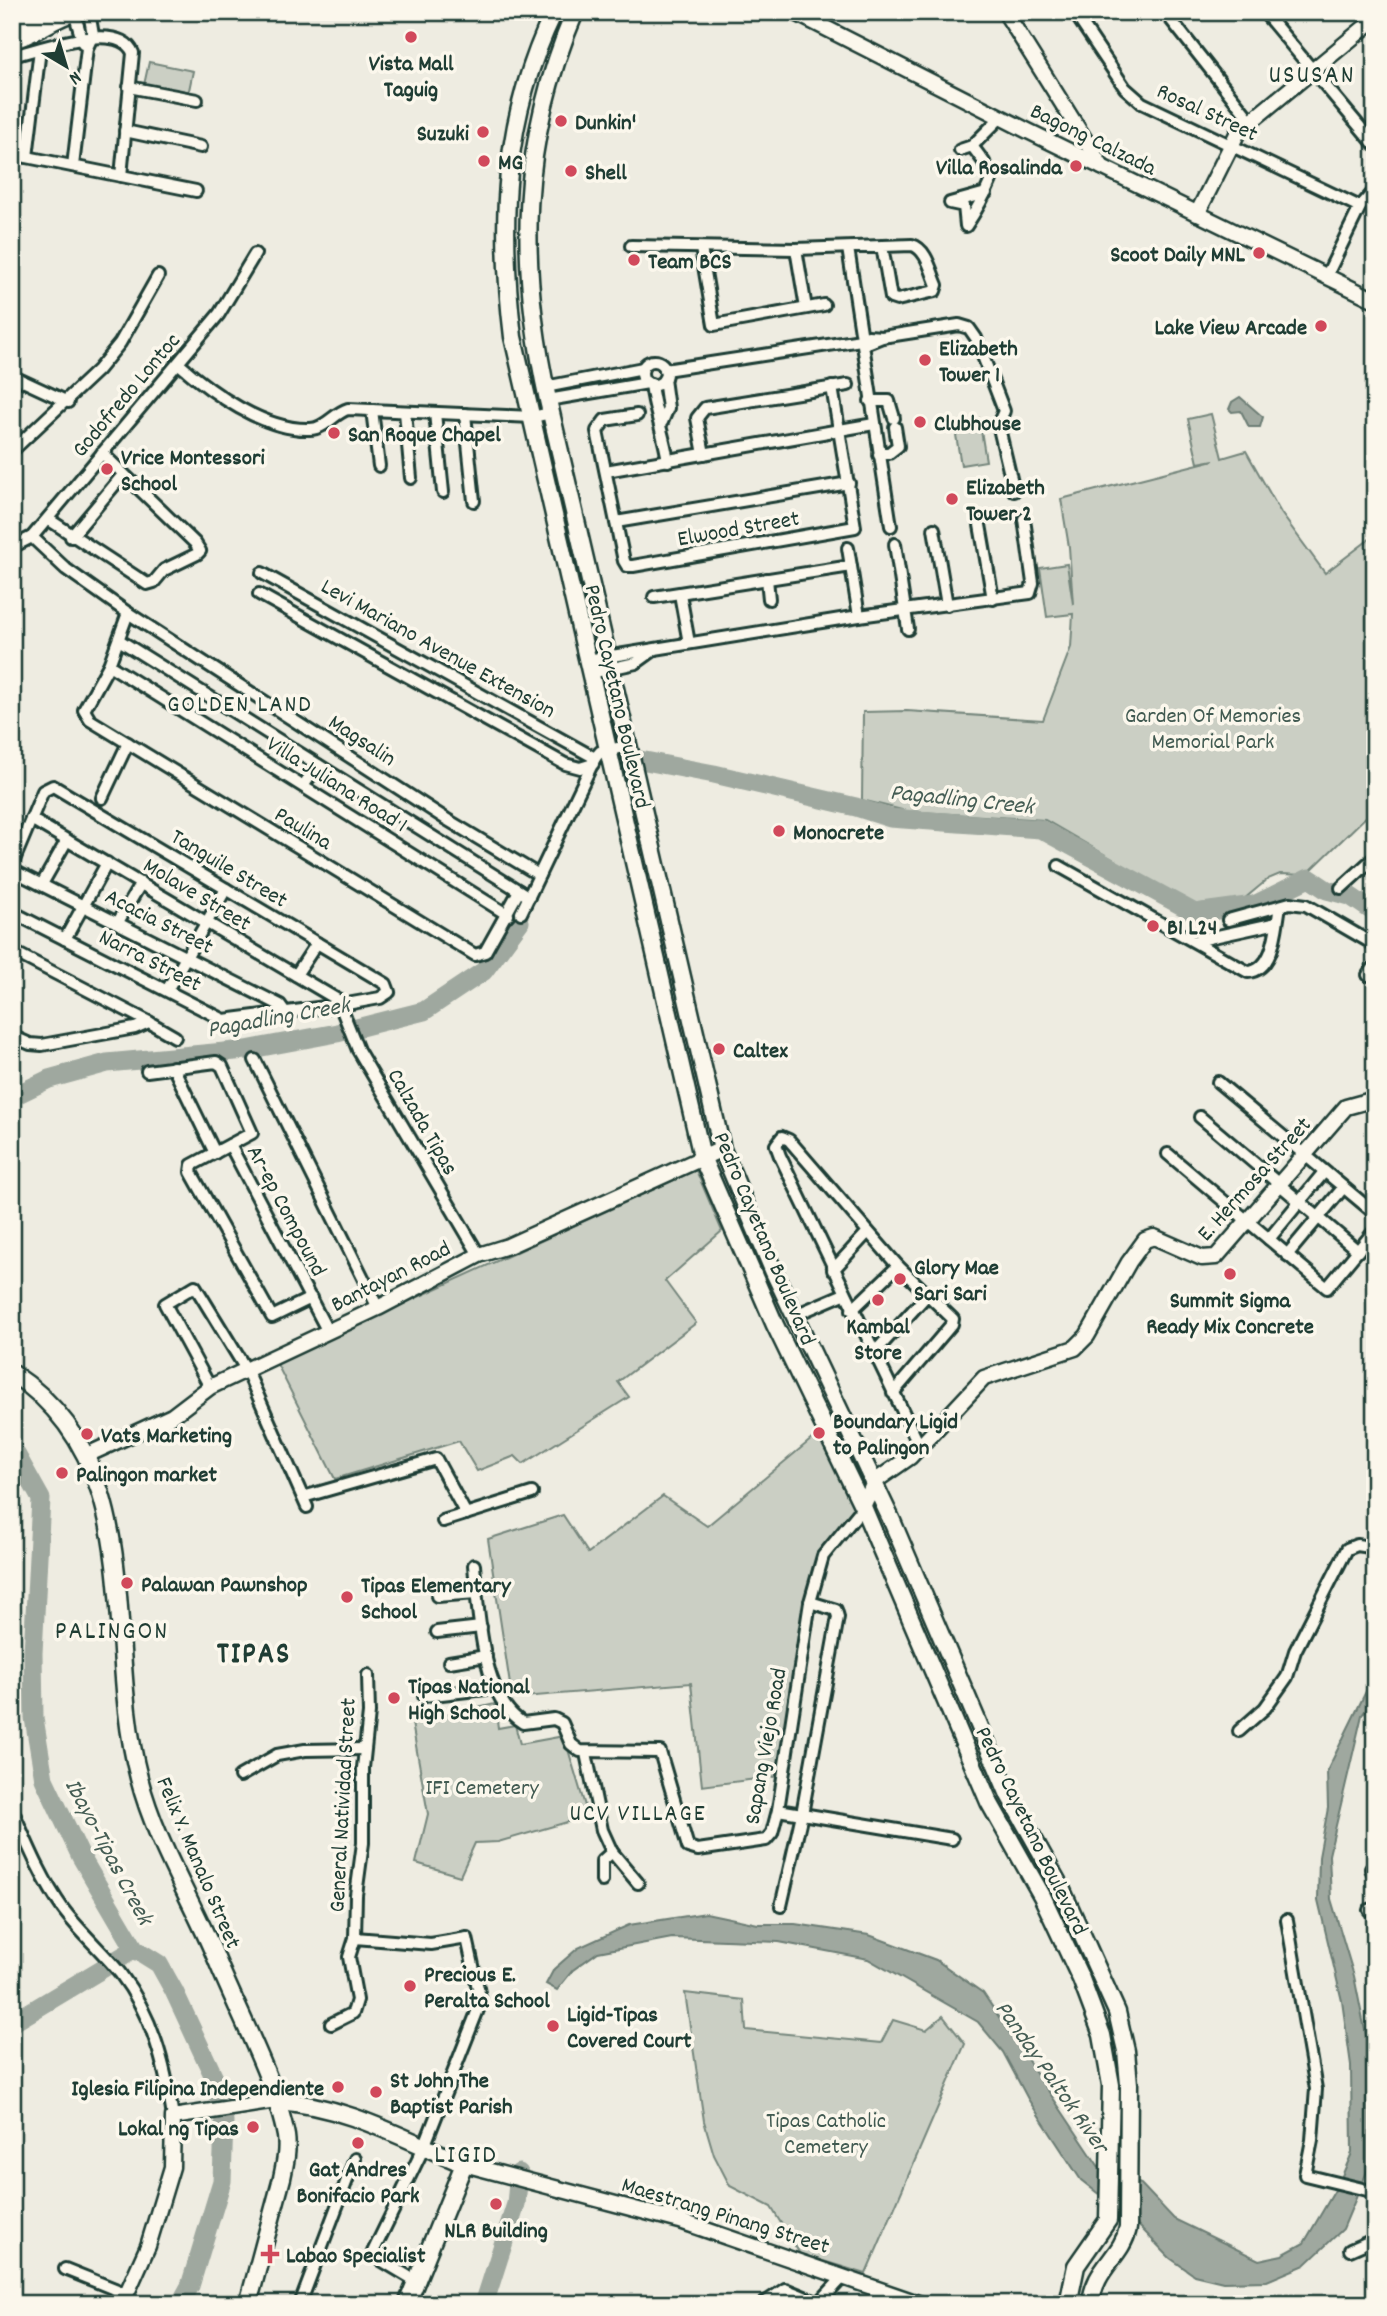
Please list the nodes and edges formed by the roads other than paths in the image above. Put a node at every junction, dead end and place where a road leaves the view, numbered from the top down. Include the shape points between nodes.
1 (46, 12) edge
2 (89, 12) edge
3 (554, 12) edge
4 (575, 12) edge
5 (794, 12) edge
6 (1004, 12) edge
7 (1074, 12) edge
8 (1165, 12) edge
9 (1264, 12) edge
10 (76, 13) edge
11 (1370, 20) edge
12 (12, 30) edge
13 (93, 36) junction
14 (12, 41) edge
15 (84, 44) junction
16 (40, 49) junction
17 (12, 56) edge
18 (1312, 71) junction
19 (129, 87) junction
20 (197, 100) dead end
21 (1001, 117) junction
22 (1251, 121) junction
23 (125, 131) junction
24 (1230, 144) junction
25 (1375, 145) edge
26 (972, 146) junction
27 (201, 147) dead end
28 (960, 150) dead end
29 (12, 154) edge
30 (27, 157) junction
31 (73, 166) junction
32 (1102, 167) junction
33 (121, 176) junction
34 (1375, 190) edge
35 (196, 191) dead end
36 (986, 193) dead end
37 (1360, 207) junction
38 (1197, 214) junction
39 (631, 246) dead end
40 (882, 246) junction
41 (701, 248) junction
42 (848, 248) junction
43 (796, 249) junction
44 (255, 254) dead end
45 (158, 276) dead end
46 (1326, 277) junction
47 (1375, 300) edge
48 (824, 305) dead end
49 (806, 308) junction
50 (861, 340) junction
51 (179, 364) junction
52 (643, 368) junction
53 (664, 375) junction
54 (12, 376) edge
55 (649, 384) junction
56 (848, 385) dead end
57 (832, 387) junction
58 (548, 400) junction
59 (870, 401) junction
60 (68, 402) junction
61 (372, 410) junction
62 (405, 412) junction
63 (435, 413) junction
64 (466, 414) junction
65 (637, 415) dead end
66 (532, 417) junction
67 (662, 422) junction
68 (874, 425) junction
69 (840, 430) junction
70 (14, 447) edge
71 (102, 453) junction
72 (704, 454) junction
73 (879, 455) junction
74 (668, 460) junction
75 (379, 466) dead end
76 (606, 471) junction
77 (122, 476) junction
78 (411, 478) dead end
79 (849, 482) junction
80 (1014, 491) dead end
81 (443, 492) dead end
82 (474, 502) dead end
83 (48, 519) junction
84 (1024, 519) dead end
85 (616, 522) junction
86 (980, 525) dead end
87 (891, 526) dead end
88 (934, 529) dead end
89 (32, 537) junction
90 (71, 537) junction
91 (895, 544) dead end
92 (12, 547) edge
93 (848, 548) dead end
94 (851, 565) junction
95 (262, 573) dead end
96 (767, 579) junction
97 (259, 594) dead end
98 (680, 594) junction
99 (654, 597) dead end
100 (769, 599) dead end
101 (993, 599) junction
102 (947, 605) junction
103 (906, 611) junction
104 (128, 613) junction
105 (859, 616) junction
106 (908, 629) dead end
107 (119, 640) junction
108 (689, 643) junction
109 (608, 663) junction
110 (109, 665) junction
111 (589, 666) junction
112 (128, 743) junction
113 (627, 746) junction
114 (599, 757) junction
115 (318, 765) junction
116 (303, 786) junction
117 (102, 798) dead end
118 (31, 819) junction
119 (67, 840) junction
120 (1375, 858) edge
121 (107, 863) junction
122 (1059, 866) dead end
123 (12, 868) edge
124 (540, 876) junction
125 (141, 883) junction
126 (41, 884) junction
127 (1341, 888) dead end
128 (226, 889) junction
129 (524, 894) junction
130 (85, 904) junction
131 (1280, 906) junction
132 (12, 912) edge
133 (521, 913) dead end
134 (508, 915) junction
135 (1228, 920) dead end
136 (118, 922) junction
137 (206, 922) junction
138 (1277, 923) junction
139 (65, 939) junction
140 (1195, 941) junction
141 (317, 943) junction
142 (1375, 945) edge
143 (12, 951) edge
144 (186, 956) junction
145 (296, 975) junction
146 (386, 984) joint
147 (167, 990) junction
148 (341, 1005) junction
149 (285, 1012) junction
150 (149, 1022) junction
151 (12, 1035) edge
152 (175, 1037) dead end
153 (255, 1060) dead end
154 (173, 1068) junction
155 (147, 1071) dead end
156 (1218, 1082) dead end
157 (1375, 1100) edge
158 (1200, 1117) dead end
159 (230, 1145) junction
160 (722, 1149) junction
161 (215, 1153) junction
162 (1168, 1154) dead end
163 (1304, 1156) junction
164 (702, 1157) junction
165 (1324, 1172) junction
166 (1278, 1186) junction
167 (1343, 1188) junction
168 (1299, 1202) junction
169 (1372, 1211) dead end
170 (1318, 1218) junction
171 (1247, 1221) junction
172 (1375, 1230) edge
173 (868, 1233) junction
174 (1269, 1239) junction
175 (1359, 1251) junction
176 (479, 1255) junction
177 (1287, 1255) junction
178 (898, 1266) junction
179 (833, 1269) junction
180 (844, 1294) junction
181 (927, 1295) junction
182 (311, 1298) junction
183 (378, 1308) junction
184 (852, 1310) junction
185 (795, 1315) junction
186 (328, 1332) junction
187 (874, 1353) junction
188 (247, 1371) junction
189 (12, 1373) edge
190 (210, 1387) junction
191 (893, 1393) junction
192 (920, 1447) junction
193 (87, 1455) junction
194 (874, 1482) junction
195 (532, 1493) dead end
196 (863, 1507) junction
197 (466, 1514) junction
198 (443, 1521) dead end
199 (1375, 1543) edge
200 (474, 1565) dead end
201 (477, 1593) junction
202 (437, 1596) dead end
203 (810, 1602) junction
204 (481, 1627) junction
205 (437, 1632) dead end
206 (486, 1656) junction
207 (449, 1662) dead end
208 (368, 1675) dead end
209 (495, 1688) junction
210 (424, 1696) dead end
211 (1239, 1731) dead end
212 (364, 1749) junction
213 (586, 1753) junction
214 (240, 1776) dead end
215 (12, 1808) edge
216 (778, 1810) junction
217 (802, 1814) junction
218 (952, 1839) dead end
219 (612, 1852) junction
220 (1375, 1864) edge
221 (1375, 1876) edge
222 (602, 1881) dead end
223 (638, 1883) dead end
224 (781, 1906) dead end
225 (1287, 1920) dead end
226 (355, 1938) junction
227 (331, 2024) dead end
228 (276, 2101) junction
229 (173, 2117) junction
230 (424, 2147) junction
231 (355, 2159) dead end
232 (464, 2164) junction
233 (1375, 2192) edge
234 (1375, 2239) edge
235 (1350, 2250) dead end
236 (65, 2269) dead end
237 (844, 2276) junction
238 (416, 2281) junction
239 (125, 2299) edge
240 (818, 2303) edge
241 (919, 2303) edge
242 (248, 2304) edge
243 (300, 2304) edge
244 (407, 2304) edge
245 (763, 2304) edge
246 (1068, 2304) edge
247 (1091, 2304) edge

1 - 12 street
2 - 13 street
3 - 66 main road, Pedro Cayetano Boulevard via 536,51 515,122 504,213 513,337
4 - 58 main road, Pedro Cayetano Boulevard via 557,54 536,129 527,213 529,292
5 - 21 street, Bagong Calzada
6 - 32 street
7 - 24 street, Rosal Street via 1133,97
8 - 22 street
9 - 18 street
10 - 14 street
10 - 15 street
11 - 18 street
13 - 15 street
13 - 19 street via 131,47
15 - 16 street
15 - 31 street
16 - 17 street
16 - 30 street
18 - 22 street
18 - 25 street
19 - 20 street
19 - 23 street
21 - 26 street
21 - 32 street, Bagong Calzada
22 - 24 street
23 - 27 street
23 - 33 street
24 - 37 street, Rosal Street
24 - 38 street
26 - 28 street
26 - 36 street via 991,180
29 - 30 street
30 - 31 street
31 - 33 street
32 - 38 street, Bagong Calzada
33 - 35 street
34 - 37 street
37 - 46 street
38 - 46 street, Bagong Calzada
39 - 41 street
40 - 40 street via 891,298 935,291 937,285 919,247
40 - 42 street
41 - 43 street
41 - 49 street via 714,325
42 - 43 street
42 - 50 street
43 - 49 street
44 - 51 street, Godofredo Lontoc via 219,314
45 - 60 street via 120,343
46 - 47 street, Bagong Calzada
48 - 49 street
50 - 53 street
50 - 59 street
50 - 80 street via 959,325 969,328 1004,411 998,424
51 - 61 street via 234,405 286,425 310,429 338,412
51 - 71 street, Godofredo Lontoc
52 - 53 street via 657,362
52 - 55 street via 643,378
52 - 58 street
53 - 55 street
53 - 67 street via 668,408
54 - 60 street
55 - 58 street
55 - 67 street via 654,410
56 - 57 street
57 - 69 street
57 - 72 street via 705,408 697,418
58 - 66 street
58 - 109 main road, Pedro Cayetano Boulevard
59 - 68 street
59 - 73 street via 889,401 895,423 898,446
60 - 70 street
61 - 62 street
61 - 75 street
62 - 63 street
62 - 78 street
63 - 64 street
63 - 81 street
64 - 66 street
64 - 82 street
65 - 76 street via 599,425
66 - 111 main road, Pedro Cayetano Boulevard
67 - 74 street
68 - 69 street
68 - 73 street
69 - 72 street
69 - 79 street
71 - 77 street via 119,467
71 - 83 street, Godofredo Lontoc
72 - 74 street
73 - 87 street
74 - 76 street
76 - 85 street
77 - 90 street
77 - 90 street via 200,551 147,584
79 - 85 street
79 - 85 street, Elwood Street via 855,527 627,566
83 - 89 street, Godofredo Lontoc
83 - 90 street
84 - 101 street via 1033,588 1025,594
86 - 101 street
88 - 102 street
89 - 92 street, Godofredo Lontoc
89 - 104 street, Magsalin via 66,569
91 - 103 street
93 - 94 street
94 - 96 street
94 - 105 street
95 - 114 street, Levi Mariano Avenue Extension
96 - 98 street
96 - 100 street
97 - 114 street via 565,764 580,768
98 - 99 street
98 - 108 street
101 - 102 street
102 - 103 street
103 - 105 street
103 - 106 street
104 - 107 street
104 - 124 street, Magsalin
105 - 108 street
107 - 110 street
107 - 115 street
108 - 109 street via 656,648 636,663 627,659
109 - 111 street
109 - 113 main road, Pedro Cayetano Boulevard
110 - 112 street, Paulina via 84,710 90,720
110 - 116 street, Villa Juliana Road 1
111 - 114 main road, Pedro Cayetano Boulevard
112 - 117 street
112 - 134 street, Paulina via 475,955 485,952
113 - 114 street
113 - 160 main road, Pedro Cayetano Boulevard
114 - 124 street
114 - 164 main road, Pedro Cayetano Boulevard
115 - 116 street
115 - 129 street
116 - 134 street, Villa Juliana Road 1
118 - 119 street, Molave Street
118 - 123 street
118 - 128 street, Tanguile Street via 43,791 53,786
119 - 121 street, Molave Street
119 - 126 street
120 - 127 street
121 - 125 street, Molave Street
121 - 130 street
122 - 140 street
123 - 126 street, Acacia Street
124 - 129 street
125 - 136 street
125 - 137 street, Molave Street
126 - 130 street, Acacia Street
128 - 137 street
128 - 141 street, Tanguile Street
129 - 133 street
129 - 134 street, Paulina
130 - 136 street, Acacia Street
130 - 139 street
131 - 135 street
131 - 138 street
131 - 142 street via 1306,905
132 - 139 street, Narra Street
136 - 144 street, Acacia Street
137 - 144 street
137 - 145 street, Molave Street
138 - 140 street
138 - 140 street via 1267,961 1255,971 1248,972
139 - 147 street, Narra Street
141 - 145 street
141 - 146 street, Tanguile Street
143 - 150 street
144 - 147 street
144 - 149 street, Acacia Street via 280,1005
145 - 148 street, Molave Street
146 - 148 street, Narra Street via 389,992 380,998
147 - 149 street, Narra Street via 224,1020
148 - 149 street, Narra Street
148 - 176 street, Calzada Tipas via 395,1115
150 - 151 street via 41,1045
150 - 152 street
153 - 183 street
154 - 155 street
154 - 159 street via 216,1062 222,1066 253,1133
154 - 161 street
156 - 163 street
157 - 163 street, E. Hermosa Street via 1349,1105
158 - 166 street
159 - 161 street
159 - 182 street, Ar-ep Compound
160 - 164 street, Bantayan Road
160 - 185 main road, Pedro Cayetano Boulevard
161 - 182 street via 192,1165 191,1172 270,1315 275,1317
162 - 171 street
163 - 165 street
163 - 166 street, E. Hermosa Street
164 - 176 street, Bantayan Road
164 - 196 main road, Pedro Cayetano Boulevard
165 - 167 street
165 - 168 street
166 - 168 street
166 - 171 street, E. Hermosa Street
167 - 169 street
167 - 170 street
168 - 170 street
168 - 174 street
170 - 175 street
170 - 177 street
171 - 174 street
171 - 192 street, E. Hermosa Street via 1209,1260 1154,1237 1145,1240 1087,1336 1074,1348 984,1378
172 - 175 street
173 - 178 street
173 - 179 street
173 - 179 street via 789,1140 782,1137 777,1141
174 - 177 street
175 - 177 street via 1327,1287
176 - 183 street, Bantayan Road
178 - 181 street
178 - 184 street
179 - 180 street
180 - 184 street
180 - 185 street
181 - 187 street
181 - 191 street via 954,1322
182 - 186 street, Ar-ep Compound
183 - 186 street, Bantayan Road
184 - 187 street
185 - 194 main road, Pedro Cayetano Boulevard
186 - 188 street, Bantayan Road
187 - 191 street
188 - 190 street, Bantayan Road
188 - 190 street via 199,1290 190,1287 167,1300 166,1310
188 - 197 street via 305,1502 436,1459
189 - 193 main road, Felix Y. Manalo Street via 46,1397
190 - 193 street, Bantayan Road via 172,1416
191 - 192 street
192 - 194 street, E. Hermosa Street
193 - 228 main road, Felix Y. Manalo Street via 111,1529 131,1746 139,1779 151,1817
194 - 196 street
194 - 247 main road, Pedro Cayetano Boulevard via 1009,1795 1060,1888 1117,2012 1129,2084 1128,2224 1121,2244 1096,2281
195 - 197 street
196 - 203 street, Sapang Viejo Road via 823,1556
196 - 246 main road, Pedro Cayetano Boulevard via 989,1802 1041,1896 1092,2006 1104,2045 1111,2085 1108,2220 1076,2266
197 - 198 street
199 - 211 street via 1348,1549 1295,1651 1287,1677
200 - 201 street
201 - 202 street
201 - 204 street
203 - 216 street, Sapang Viejo Road
203 - 217 street via 836,1610 838,1617
204 - 205 street
204 - 206 street
206 - 207 street
206 - 209 street
208 - 212 street, General Natividad Street
209 - 210 street
209 - 213 street via 518,1720 554,1719 562,1723 571,1744
212 - 214 street via 277,1755
212 - 226 street, General Natividad Street
213 - 216 street, Sapang Viejo Road via 660,1752 691,1850 766,1840
213 - 219 street via 602,1830
215 - 229 street via 63,1909 119,1972 145,2012 165,2065
216 - 217 street
217 - 218 street
217 - 224 street
219 - 222 street via 602,1861
219 - 223 street
220 - 221 street via 1371,1869
225 - 233 street via 1316,2089 1304,2172
226 - 227 street, General Natividad Street via 349,1957 355,2009
226 - 230 street via 431,1944 467,1938 481,2002
228 - 229 street
228 - 230 main road via 309,2103 381,2126
228 - 242 main road, Felix Y. Manalo Street via 287,2158
229 - 239 street via 172,2167 148,2246
230 - 232 main road
230 - 238 street via 373,2252
231 - 243 street
232 - 237 street, Maestrang Pinang Street via 680,2221
232 - 238 main road
234 - 235 street
236 - 239 street
237 - 240 street
237 - 241 street, Maestrang Pinang Street
238 - 244 main road
240 - 245 street via 785,2289

